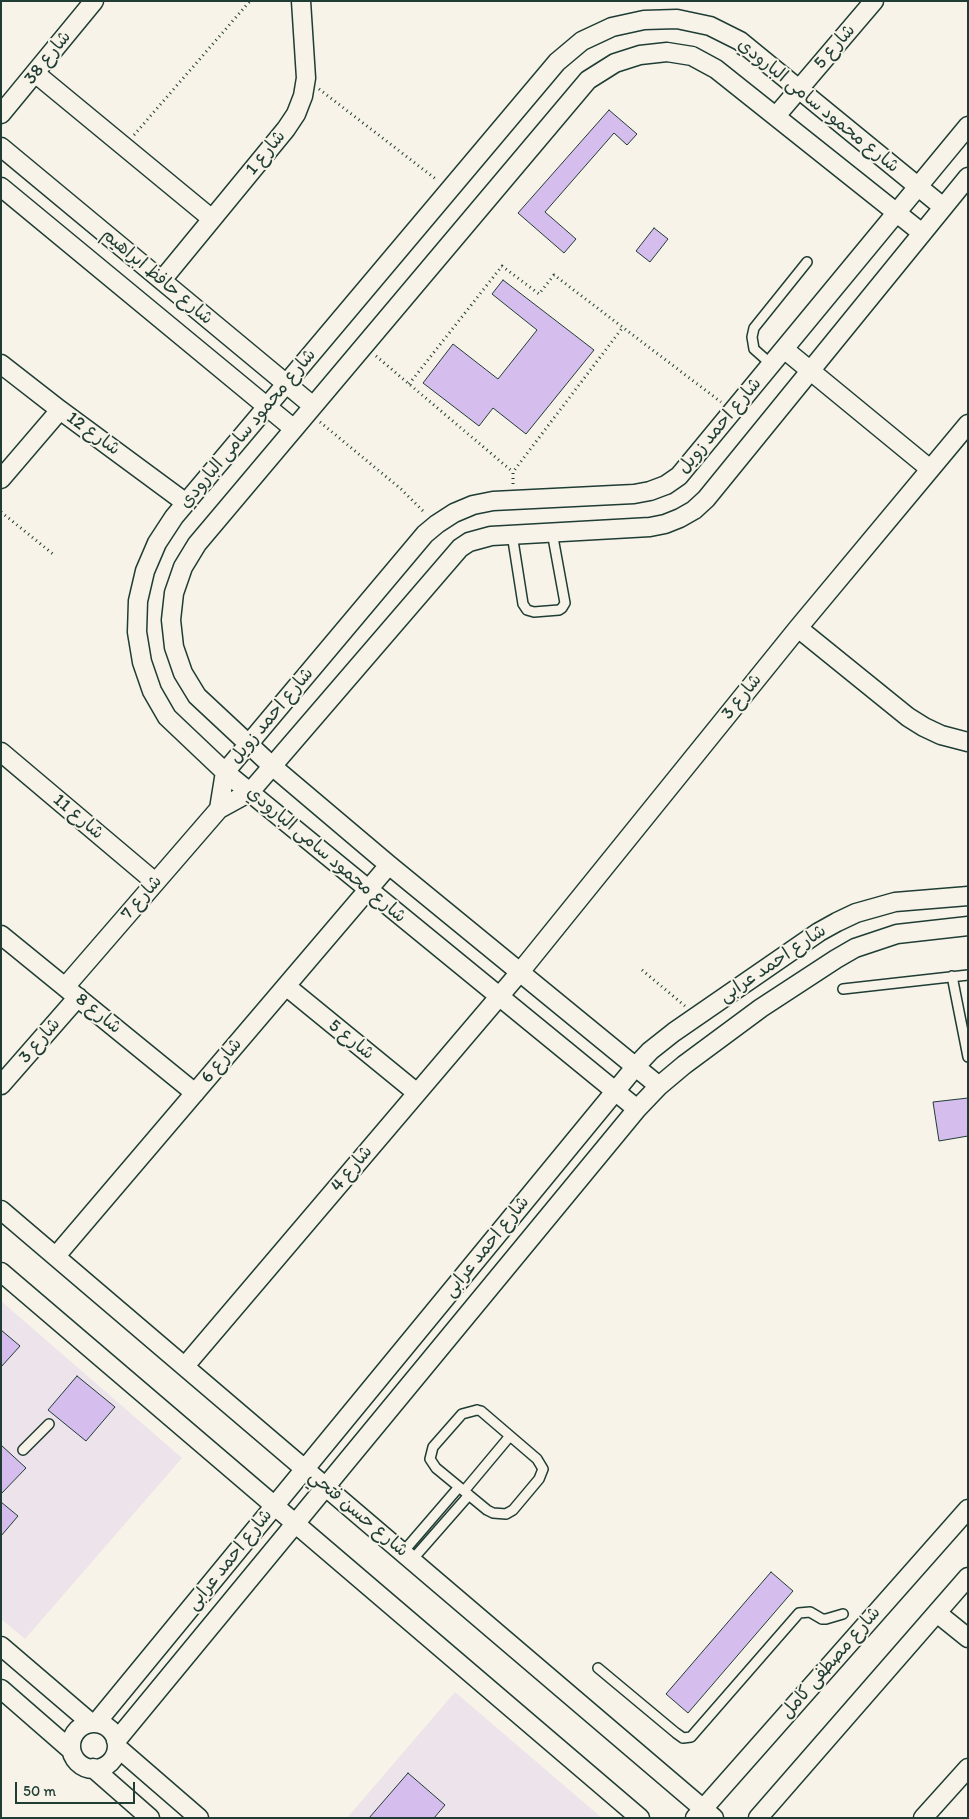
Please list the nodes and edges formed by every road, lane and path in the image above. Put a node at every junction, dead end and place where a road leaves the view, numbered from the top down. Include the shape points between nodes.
1 (94, 1) edge
2 (250, 1) edge
3 (301, 1) edge
4 (874, 1) edge
5 (35, 73) junction
6 (306, 78) junction
7 (799, 89) junction
8 (1, 114) edge
9 (776, 116) junction
10 (968, 126) edge
11 (1, 147) edge
12 (124, 147) junction
13 (26, 168) junction
14 (968, 177) edge
15 (918, 187) junction
16 (449, 190) junction
17 (3, 192) edge
18 (943, 207) junction
19 (897, 212) junction
20 (212, 220) junction
21 (922, 233) junction
22 (807, 262) dead end
23 (162, 280) junction
24 (623, 327) junction
25 (364, 346) junction
26 (784, 349) junction
27 (1, 364) edge
28 (772, 364) junction
29 (810, 371) junction
30 (286, 384) junction
31 (410, 384) junction
32 (267, 406) junction
33 (311, 409) junction
34 (60, 410) junction
35 (733, 412) junction
36 (968, 424) edge
37 (294, 428) junction
38 (930, 470) junction
39 (1, 479) edge
40 (186, 503) junction
41 (1, 512) edge
42 (436, 524) junction
43 (552, 532) junction
44 (512, 534) junction
45 (54, 554) dead end
46 (798, 628) junction
47 (968, 742) edge
48 (248, 744) junction
49 (1, 752) edge
50 (272, 766) junction
51 (224, 772) junction
52 (250, 792) junction
53 (219, 809) junction
54 (389, 865) junction
55 (155, 882) junction
56 (368, 890) junction
57 (968, 896) edge
58 (968, 926) edge
59 (1, 935) edge
60 (642, 970) dead end
61 (520, 972) junction
62 (968, 975) edge
63 (952, 976) junction
64 (286, 986) junction
65 (843, 989) dead end
66 (71, 992) junction
67 (499, 997) junction
68 (697, 1016) junction
69 (968, 1057) edge
70 (636, 1066) junction
71 (1, 1085) edge
72 (659, 1086) junction
73 (615, 1092) junction
74 (195, 1093) junction
75 (417, 1093) junction
76 (636, 1109) junction
77 (1, 1210) edge
78 (56, 1256) junction
79 (1, 1272) edge
80 (185, 1366) junction
81 (49, 1424) dead end
82 (510, 1436) junction
83 (23, 1450) dead end
84 (305, 1468) junction
85 (326, 1487) junction
86 (464, 1491) junction
87 (275, 1505) junction
88 (968, 1509) edge
89 (296, 1524) junction
90 (407, 1556) junction
91 (968, 1578) edge
92 (937, 1612) junction
93 (843, 1614) dead end
94 (968, 1638) edge
95 (1, 1646) edge
96 (598, 1668) dead end
97 (1, 1689) edge
98 (94, 1723) junction
99 (116, 1744) junction
100 (71, 1750) junction
101 (94, 1768) junction
102 (968, 1768) edge
103 (704, 1815) edge
104 (150, 1818) edge
105 (199, 1818) edge
106 (640, 1818) edge
107 (758, 1818) edge
108 (923, 1818) edge

1 - 5 street, شارع 38
2 - 12 path
3 - 6 street, شارع 1
4 - 7 street, شارع 5
5 - 8 street, شارع 38
5 - 12 street
6 - 16 path
6 - 20 street, شارع 1 via 299,105 286,130
7 - 9 street, شارع 5
7 - 15 street, شارع محمود سامى البارودي
7 - 16 street, شارع محمود سامى البارودي via 740,40 710,26 677,20 644,20 612,27 582,41 557,62
9 - 19 street, شارع محمود سامى البارودي
9 - 25 street, شارع محمود سامى البارودي via 716,69 692,56 667,52 615,63 588,80
10 - 15 street, شارع احمد زويل
11 - 13 street, شارع حافظ ابراهيم
12 - 20 street
13 - 17 street
13 - 23 street, شارع حافظ ابراهيم
14 - 18 street, شارع احمد زويل
15 - 18 street, شارع محمود سامى البارودي
15 - 19 street, شارع احمد زويل
16 - 30 street, شارع محمود سامى البارودي
17 - 32 street, شارع حافظ ابراهيم
18 - 21 street, شارع احمد زويل
19 - 21 street, شارع محمود سامى البارودي
19 - 26 street, شارع احمد زويل
20 - 23 street, شارع 1
21 - 29 street, شارع احمد زويل
22 - 28 lane via 754,328 754,349
23 - 30 street, شارع حافظ ابراهيم
24 - 31 path via 554,275 539,294 502,266
24 - 31 path via 513,472
24 - 35 path
25 - 31 path
25 - 33 street, شارع محمود سامى البارودي
26 - 28 street, شارع احمد زويل
26 - 29 street
27 - 34 street, شارع 12
28 - 35 street, شارع احمد زويل
29 - 38 street
29 - 43 street, شارع احمد زويل via 694,510 665,524 650,527
30 - 32 street, شارع محمود سامى البارودي
30 - 33 street, شارع حافظ ابراهيم
32 - 37 street, شارع حافظ ابراهيم
32 - 40 street, شارع محمود سامى البارودي
33 - 37 street, شارع محمود سامى البارودي
33 - 42 path
34 - 39 street
34 - 40 street, شارع 12
35 - 42 street, شارع احمد زويل via 679,476 666,485 634,494 493,501 460,510
36 - 38 street, شارع 3
37 - 48 street, شارع محمود سامى البارودي via 197,544 183,567 174,593 171,620 174,647 183,673 197,696
38 - 46 street, شارع 3
40 - 51 street, شارع محمود سامى البارودي via 157,543 145,571 138,601 137,632 142,662 167,717
41 - 45 path
42 - 48 street, شارع احمد زويل
43 - 44 street, شارع احمد زويل
43 - 44 lane via 565,603 559,610 534,612 523,604
44 - 50 street, شارع احمد زويل via 480,538 460,548
46 - 47 street via 916,722 941,736
46 - 61 street, شارع 3
48 - 50 street, شارع محمود سامى البارودي
48 - 51 street, شارع احمد زويل
49 - 55 street, شارع 11
50 - 52 street, شارع احمد زويل
50 - 54 street, شارع محمود سامى البارودي
51 - 52 street, شارع محمود سامى البارودي
51 - 53 street, شارع احمد زويل
52 - 53 street, شارع احمد زويل
52 - 56 street, شارع محمود سامى البارودي
53 - 55 street, شارع 7
54 - 56 street, شارع 6
54 - 61 street, شارع محمود سامى البارودي
55 - 66 street, شارع 7
56 - 64 street, شارع 6
56 - 67 street, شارع محمود سامى البارودي
57 - 68 street, شارع احمد عرابى via 895,902 837,922
58 - 72 street, شارع احمد عرابى via 897,934 855,948 761,1008
59 - 66 street, شارع 8
60 - 68 path
61 - 67 street, شارع 4
61 - 70 street, شارع محمود سامى البارودي
62 - 63 lane
63 - 65 lane
63 - 69 lane
64 - 74 street, شارع 6
64 - 75 street, شارع 5
66 - 71 street, شارع 3
66 - 74 street, شارع 8
67 - 73 street, شارع محمود سامى البارودي
67 - 75 street, شارع 4
68 - 70 street, شارع احمد عرابى via 660,1042
70 - 72 street, شارع محمود سامى البارودي
70 - 73 street, شارع احمد عرابى
72 - 76 street, شارع احمد عرابى
73 - 76 street, شارع محمود سامى البارودي
73 - 84 street, شارع احمد عرابى
74 - 78 street, شارع 6
75 - 80 street, شارع 4
76 - 85 street, شارع احمد عرابى
77 - 78 street, شارع حسن فتحي
78 - 80 street, شارع حسن فتحي
79 - 87 street
80 - 84 street, شارع حسن فتحي
81 - 83 lane
82 - 86 lane
82 - 86 lane via 541,1463 543,1468 539,1479 506,1514 493,1513
82 - 86 lane via 481,1411 472,1410 462,1414 433,1448 432,1464
84 - 85 street, شارع حسن فتحي
84 - 87 street, شارع احمد عرابى
85 - 89 street, شارع احمد عرابى
85 - 90 street, شارع حسن فتحي
86 - 90 lane
86 - 90 lane
87 - 89 street
87 - 98 street, شارع احمد عرابى
88 - 103 street, شارع مصطفى كامل
89 - 99 street, شارع احمد عرابى
89 - 106 street
90 - 103 street, شارع حسن فتحي
91 - 92 street
92 - 94 street
92 - 107 street
93 - 96 lane via 822,1619 810,1612 799,1613 691,1737 683,1738 676,1733
95 - 98 street
97 - 100 street
98 - 99 street via 109,1729
98 - 100 street via 78,1730 73,1736
99 - 101 street via 116,1752 109,1762
99 - 105 street
100 - 101 street via 79,1763
101 - 104 street
102 - 108 street

